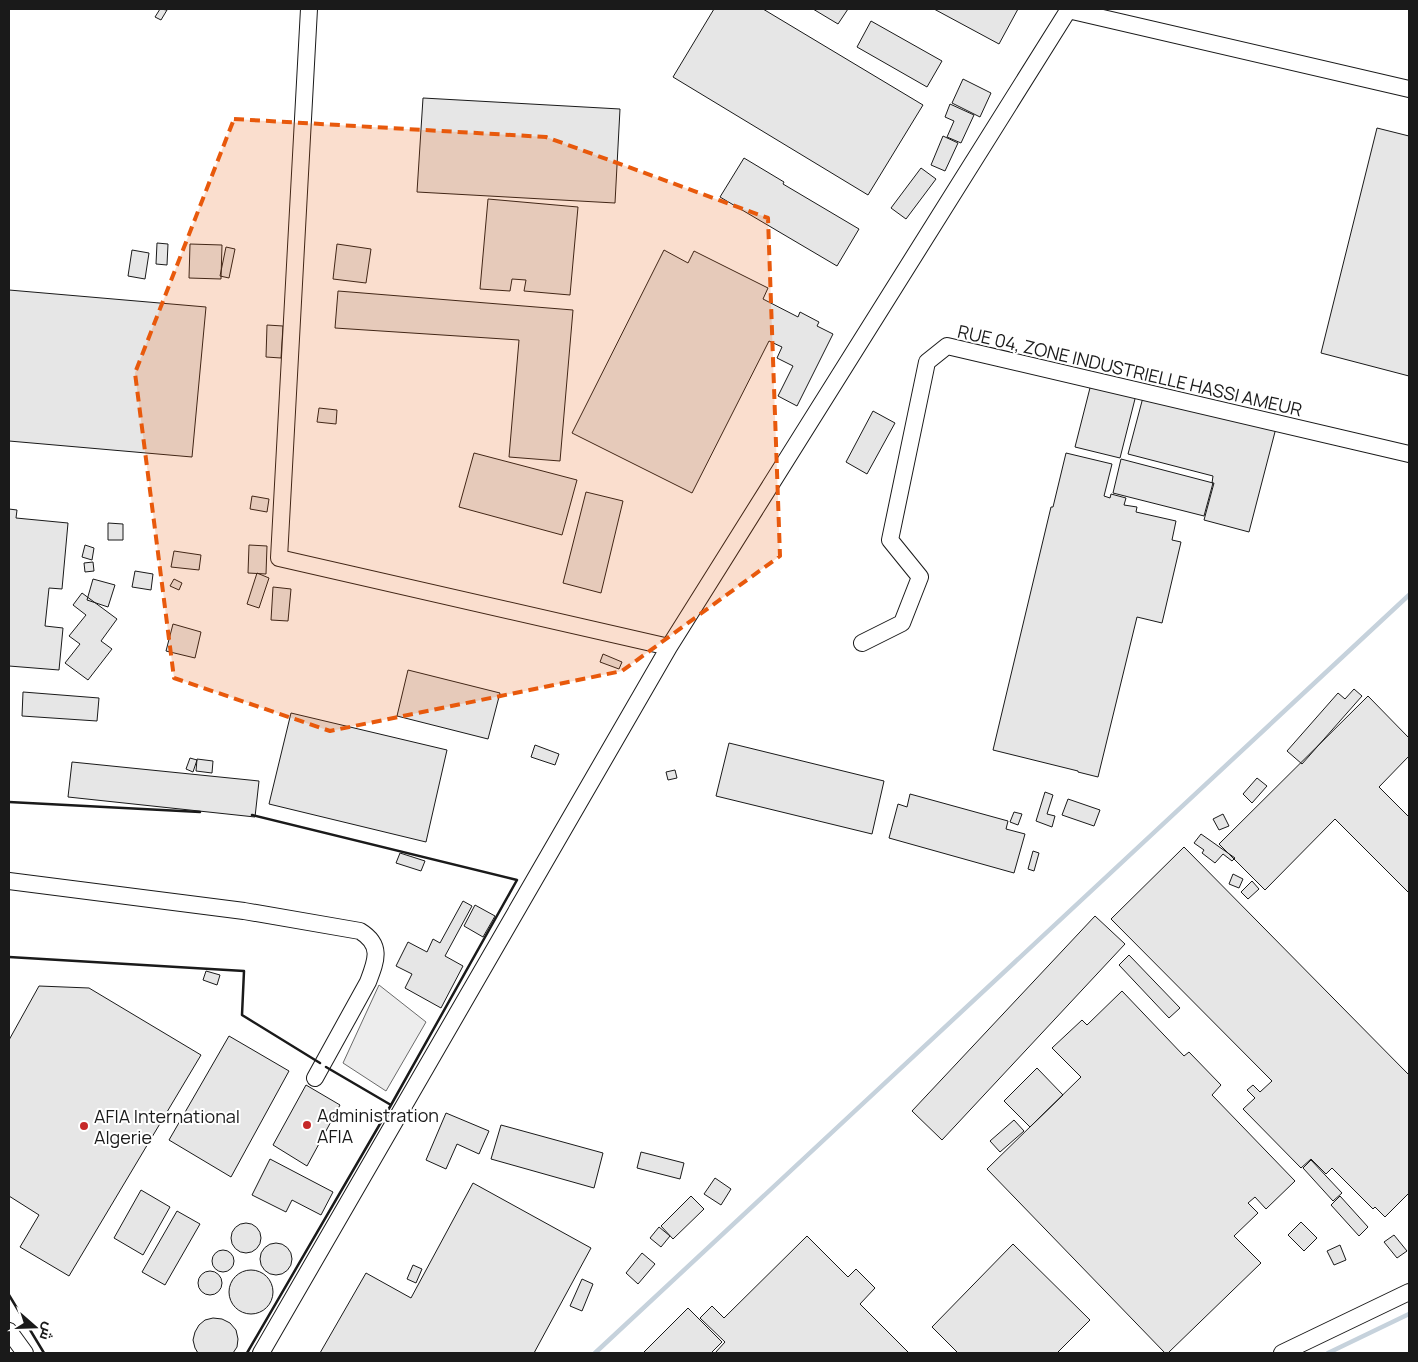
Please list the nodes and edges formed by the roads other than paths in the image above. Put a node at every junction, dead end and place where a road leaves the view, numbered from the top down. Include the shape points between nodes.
1 (309, 9) edge
2 (1068, 10) edge
3 (1409, 89) edge
4 (1409, 454) edge
5 (862, 643) dead end
6 (669, 647) junction
7 (9, 881) edge
8 (315, 1078) dead end
9 (1409, 1292) edge
10 (9, 1331) edge
11 (25, 1353) edge
12 (260, 1353) edge
13 (1282, 1353) edge

1 - 6 street via 279,558
2 - 3 street
2 - 6 street
4 - 5 street, RUE 04, ZONE INDUSTRIELLE HASSI AMEUR via 947,346 927,362 890,540 920,577 902,623
6 - 12 street
7 - 8 street via 244,911 360,931 370,937 376,950 368,982
9 - 13 street
10 - 11 street

